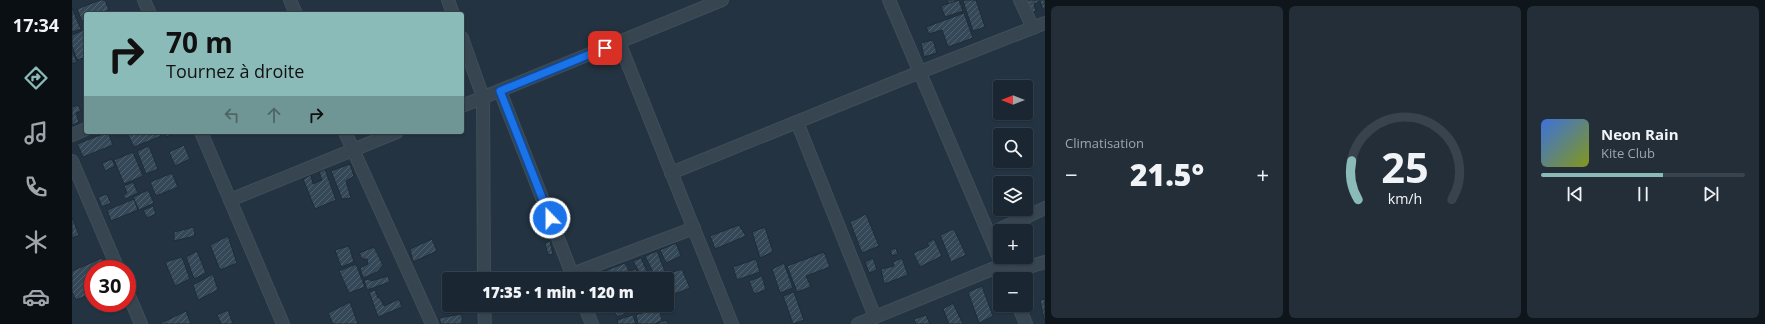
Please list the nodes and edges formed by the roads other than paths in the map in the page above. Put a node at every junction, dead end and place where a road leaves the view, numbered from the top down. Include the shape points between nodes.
1 (144, 0) edge
2 (290, 0) edge
3 (448, 0) edge
4 (722, 0) edge
5 (889, 0) edge
6 (1020, 0) edge
7 (149, 12) edge
8 (295, 12) edge
9 (452, 12) edge
10 (1045, 23) edge
11 (1033, 28) junction
12 (619, 42) junction
13 (464, 44) edge
14 (920, 72) junction
15 (500, 91) junction
16 (483, 97) junction
17 (464, 105) edge
18 (797, 122) junction
19 (84, 130) edge
20 (201, 134) edge
21 (346, 134) edge
22 (392, 134) edge
23 (72, 135) edge
24 (352, 150) junction
25 (72, 161) edge
26 (671, 173) junction
27 (230, 200) junction
28 (1045, 208) edge
29 (694, 228) junction
30 (990, 234) junction
31 (114, 260) edge
32 (1045, 262) edge
33 (484, 272) edge
34 (571, 272) edge
35 (585, 272) edge
36 (1005, 272) edge
37 (1009, 272) edge
38 (993, 277) edge
39 (136, 312) edge
40 (484, 312) edge
41 (587, 312) edge
42 (1021, 312) edge
43 (875, 317) junction
44 (280, 323) edge
45 (141, 324) edge
46 (432, 324) edge
47 (484, 324) edge
48 (592, 324) edge
49 (732, 324) edge
50 (858, 324) edge
51 (1026, 324) edge

1 - 7 street
2 - 8 street
3 - 9 street
4 - 12 street
5 - 14 street
6 - 11 street
10 - 11 street
11 - 14 street
12 - 15 street
12 - 26 street
13 - 16 street
14 - 18 street
14 - 30 street
15 - 16 street
15 - 34 street
16 - 17 street
16 - 33 street
18 - 26 street
18 - 43 street
19 - 23 street
20 - 27 street
21 - 24 street
22 - 24 street
24 - 27 street
24 - 46 street
25 - 31 street
26 - 29 street
27 - 44 street
28 - 30 street
29 - 35 street
29 - 49 street
30 - 36 street
32 - 37 street
38 - 43 street
39 - 45 street
40 - 47 street
41 - 48 street
42 - 51 street
43 - 50 street

